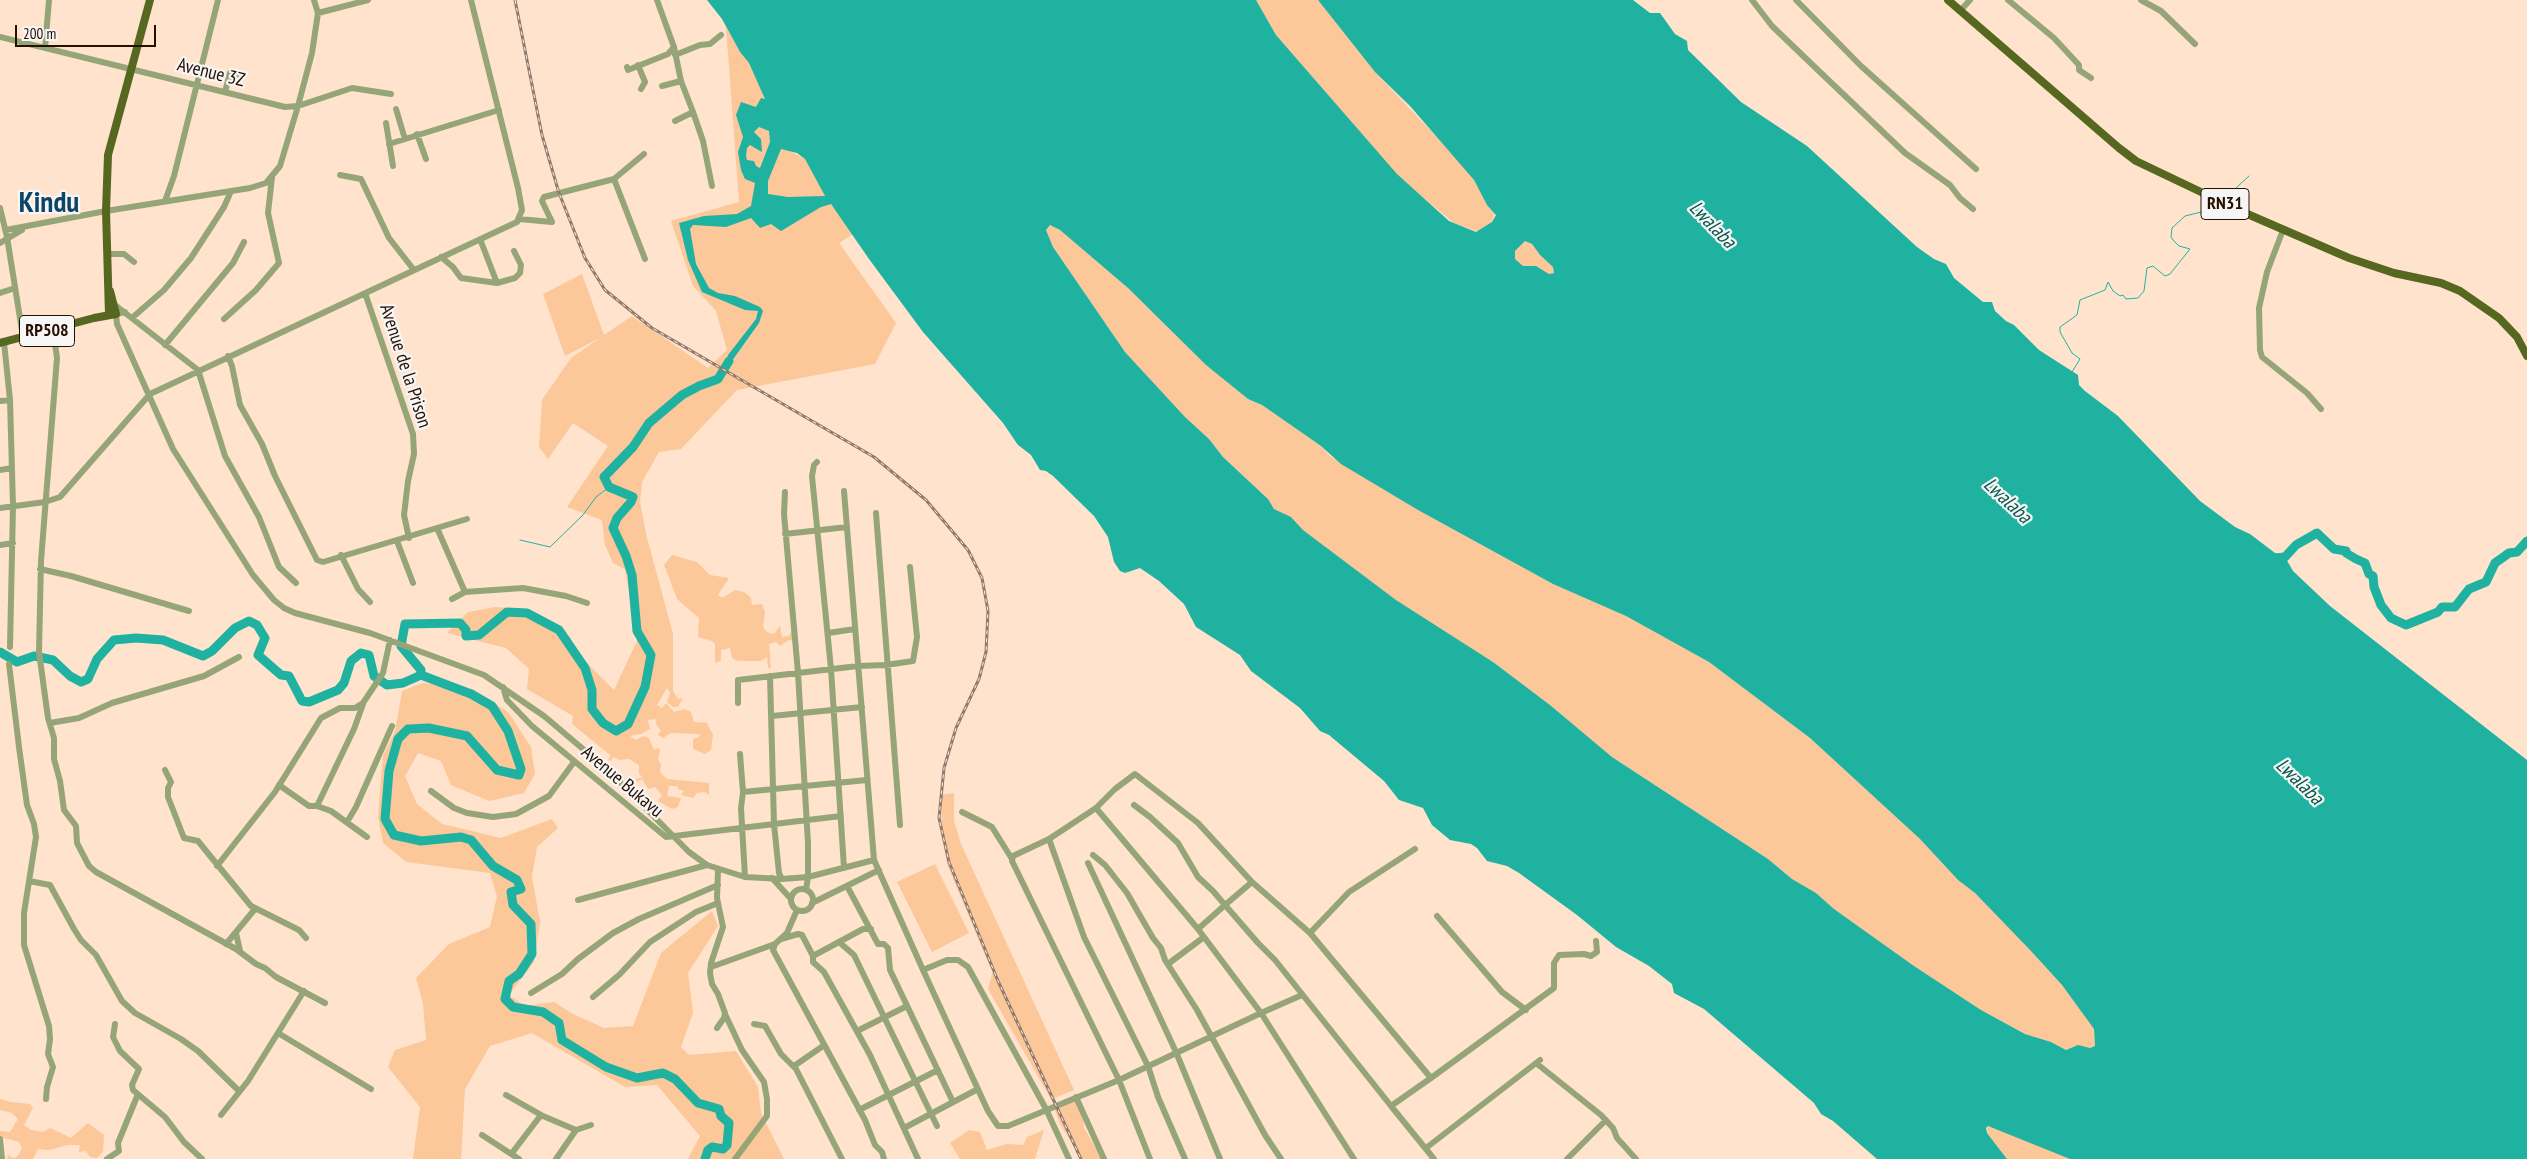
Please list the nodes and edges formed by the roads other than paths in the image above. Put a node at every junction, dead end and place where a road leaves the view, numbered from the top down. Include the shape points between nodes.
1 (49, 0) edge
2 (150, 0) edge
3 (218, 0) edge
4 (314, 0) edge
5 (368, 0) edge
6 (471, 0) edge
7 (657, 0) edge
8 (1752, 0) edge
9 (1796, 0) edge
10 (1948, 0) edge
11 (1970, 0) edge
12 (2008, 0) edge
13 (2141, 0) edge
14 (1960, 11) junction
15 (318, 13) junction
16 (721, 35) dead end
17 (0, 37) edge
18 (2195, 44) dead end
19 (674, 47) junction
20 (45, 48) junction
21 (675, 55) junction
22 (638, 65) junction
23 (627, 67) dead end
24 (131, 69) junction
25 (241, 75) dead end
26 (2091, 78) dead end
27 (681, 81) junction
28 (197, 85) junction
29 (662, 86) dead end
30 (641, 89) dead end
31 (226, 92) junction
32 (391, 94) dead end
33 (298, 106) junction
34 (396, 109) dead end
35 (499, 110) junction
36 (693, 112) junction
37 (675, 121) dead end
38 (386, 123) dead end
39 (416, 134) junction
40 (405, 139) junction
41 (390, 144) junction
42 (644, 154) dead end
43 (426, 159) dead end
44 (394, 166) dead end
45 (1976, 169) dead end
46 (340, 175) dead end
47 (272, 176) junction
48 (614, 179) junction
49 (712, 186) dead end
50 (231, 191) junction
51 (165, 201) junction
52 (0, 208) edge
53 (1973, 209) dead end
54 (106, 211) junction
55 (519, 219) junction
56 (2283, 230) junction
57 (7, 234) junction
58 (480, 239) junction
59 (0, 242) edge
60 (244, 242) dead end
61 (514, 251) dead end
62 (108, 254) junction
63 (441, 257) junction
64 (645, 259) dead end
65 (134, 262) dead end
66 (414, 270) junction
67 (497, 283) junction
68 (15, 288) junction
69 (0, 293) edge
70 (365, 293) junction
71 (111, 305) junction
72 (125, 312) junction
73 (112, 315) junction
74 (133, 317) junction
75 (94, 318) junction
76 (224, 319) dead end
77 (54, 329) junction
78 (23, 336) junction
79 (2, 343) edge
80 (165, 345) junction
81 (228, 356) junction
82 (2527, 356) edge
83 (198, 370) junction
84 (150, 394) junction
85 (10, 400) junction
86 (0, 401) edge
87 (2322, 409) dead end
88 (817, 462) dead end
89 (12, 468) junction
90 (0, 470) edge
91 (844, 491) dead end
92 (785, 492) dead end
93 (44, 502) junction
94 (13, 506) junction
95 (0, 508) edge
96 (876, 513) dead end
97 (467, 519) dead end
98 (847, 527) junction
99 (437, 528) junction
100 (818, 530) junction
101 (785, 534) junction
102 (409, 538) junction
103 (397, 541) junction
104 (13, 543) junction
105 (0, 545) edge
106 (341, 555) junction
107 (910, 567) dead end
108 (40, 569) junction
109 (296, 583) dead end
110 (413, 583) dead end
111 (465, 592) junction
112 (452, 598) dead end
113 (370, 602) dead end
114 (587, 603) dead end
115 (189, 611) dead end
116 (855, 629) junction
117 (828, 633) junction
118 (391, 641) junction
119 (10, 647) dead end
120 (238, 657) dead end
121 (9, 664) dead end
122 (858, 666) junction
123 (886, 666) junction
124 (832, 669) junction
125 (798, 673) junction
126 (770, 676) junction
127 (503, 687) junction
128 (363, 702) junction
129 (738, 703) dead end
130 (862, 706) junction
131 (834, 709) junction
132 (800, 713) junction
133 (772, 716) junction
134 (50, 723) junction
135 (392, 726) dead end
136 (740, 754) dead end
137 (574, 762) junction
138 (165, 770) dead end
139 (868, 780) junction
140 (839, 782) junction
141 (279, 786) junction
142 (805, 786) junction
143 (774, 789) junction
144 (431, 791) dead end
145 (743, 792) junction
146 (317, 806) junction
147 (1134, 806) dead end
148 (1096, 808) junction
149 (962, 812) dead end
150 (841, 816) junction
151 (807, 820) junction
152 (346, 822) junction
153 (774, 824) junction
154 (900, 825) dead end
155 (744, 828) junction
156 (367, 837) dead end
157 (675, 837) junction
158 (1049, 839) junction
159 (1415, 848) dead end
160 (1093, 855) dead end
161 (1012, 859) junction
162 (874, 860) junction
163 (1088, 863) dead end
164 (707, 865) junction
165 (217, 866) junction
166 (844, 868) junction
167 (718, 870) junction
168 (879, 870) junction
169 (745, 877) junction
170 (808, 877) junction
171 (772, 878) junction
172 (786, 879) junction
173 (29, 880) junction
174 (1252, 882) junction
175 (718, 885) junction
176 (847, 886) junction
177 (803, 889) junction
178 (791, 899) junction
179 (578, 900) dead end
180 (718, 903) junction
181 (812, 903) junction
182 (1225, 906) junction
183 (255, 910) junction
184 (797, 910) junction
185 (1437, 916) dead end
186 (871, 929) junction
187 (1198, 929) junction
188 (236, 933) junction
189 (1310, 933) junction
190 (1204, 936) junction
191 (306, 938) dead end
192 (1596, 941) dead end
193 (778, 942) junction
194 (839, 942) junction
195 (226, 944) junction
196 (241, 952) junction
197 (813, 956) junction
198 (1168, 964) junction
199 (711, 967) junction
200 (923, 970) junction
201 (304, 991) junction
202 (531, 993) dead end
203 (1302, 995) junction
204 (592, 997) dead end
205 (325, 1003) dead end
206 (907, 1006) junction
207 (1526, 1010) junction
208 (725, 1013) junction
209 (1261, 1013) junction
210 (884, 1017) junction
211 (115, 1024) dead end
212 (754, 1024) dead end
213 (717, 1028) dead end
214 (857, 1032) junction
215 (278, 1033) junction
216 (1211, 1035) junction
217 (823, 1046) junction
218 (1176, 1052) junction
219 (794, 1066) junction
220 (1148, 1066) junction
221 (938, 1070) junction
222 (1431, 1078) junction
223 (1119, 1080) junction
224 (916, 1082) junction
225 (371, 1089) dead end
226 (978, 1089) junction
227 (239, 1091) junction
228 (138, 1094) junction
229 (888, 1094) junction
230 (506, 1095) dead end
231 (1076, 1098) junction
232 (46, 1099) dead end
233 (953, 1102) junction
234 (1391, 1106) junction
235 (1046, 1109) junction
236 (859, 1110) junction
237 (931, 1113) junction
238 (541, 1115) junction
239 (221, 1116) dead end
240 (1606, 1120) junction
241 (591, 1125) dead end
242 (937, 1126) dead end
243 (904, 1128) junction
244 (576, 1130) junction
245 (482, 1135) dead end
246 (0, 1139) edge
247 (1426, 1148) junction
248 (512, 1154) junction
249 (2, 1159) edge
250 (106, 1159) edge
251 (202, 1159) edge
252 (520, 1159) edge
253 (556, 1159) edge
254 (735, 1159) edge
255 (842, 1159) edge
256 (884, 1159) edge
257 (918, 1159) edge
258 (1069, 1159) edge
259 (1104, 1159) edge
260 (1150, 1159) edge
261 (1184, 1159) edge
262 (1220, 1159) edge
263 (1281, 1159) edge
264 (1354, 1159) edge
265 (1434, 1159) edge
266 (1567, 1159) edge
267 (1636, 1159) edge

1 - 20 street
2 - 24 main road
3 - 28 street
4 - 15 street
5 - 15 street
6 - 35 street
7 - 19 street
8 - 53 street via 1772,26 1905,153 1950,185
9 - 45 street via 1861,66
10 - 14 main road, RN31
11 - 14 street
12 - 26 street via 2054,38 2079,70
13 - 18 street via 2161,11
14 - 56 main road, RN31 via 2136,161
15 - 33 street
16 - 21 street via 709,45 700,45
17 - 20 street, Avenue 3Z
19 - 21 street
19 - 22 street via 668,54
20 - 24 street, Avenue 3Z
21 - 27 street
22 - 23 street via 628,70
22 - 30 street via 645,82
24 - 28 street, Avenue 3Z
24 - 54 main road via 108,155
25 - 31 street via 231,72
27 - 29 street
27 - 36 street
28 - 31 street, Avenue 3Z
28 - 51 street
31 - 33 street, Avenue 3Z via 285,107
32 - 33 street via 352,88
33 - 47 street via 280,166
34 - 40 street
35 - 39 street
35 - 55 street via 522,208
36 - 37 street
36 - 49 street
38 - 41 street
39 - 40 street
39 - 43 street
40 - 41 street
41 - 44 street
42 - 48 street
46 - 66 street via 361,179 389,238
47 - 50 street via 266,182
47 - 76 street via 268,213 279,263 256,290
48 - 55 street via 544,197 542,201 552,222
48 - 64 street
50 - 51 street
50 - 74 street via 191,258 164,290
51 - 54 street
52 - 57 street
54 - 57 street
54 - 62 main road
55 - 58 street
56 - 82 main road, RN31 via 2364,263 2460,291 2499,318 2517,336
56 - 87 street via 2259,308 2260,350 2262,356 2308,393
57 - 59 street
57 - 68 street
58 - 63 street
58 - 67 street
60 - 80 street via 233,263
61 - 67 street via 521,266 520,273 515,278
62 - 65 street via 124,254
62 - 71 main road
63 - 66 street
63 - 67 street via 461,278
66 - 70 street
68 - 69 street
68 - 78 street
70 - 81 street
70 - 102 street, Avenue de la Prison via 413,434 414,452 404,514
71 - 72 street
71 - 73 main road
71 - 75 main road, RP508
72 - 73 street
72 - 74 street
73 - 75 main road, RP508
73 - 84 street
74 - 80 street
75 - 77 main road, RP508
77 - 78 main road, RP508
77 - 93 street via 57,358
78 - 79 main road, RP508
79 - 85 street
80 - 83 street
81 - 83 street
81 - 106 street via 240,405 262,444 315,558 322,562
83 - 84 street
83 - 109 street via 225,456 259,517 279,567
84 - 93 street via 66,492
84 - 118 street via 174,449 265,592 295,613
85 - 86 street
85 - 89 street
88 - 100 street via 812,476
89 - 90 street
89 - 94 street
91 - 98 street
92 - 101 street
93 - 94 street
93 - 108 street
94 - 95 street
94 - 104 street
96 - 123 street
97 - 99 street
98 - 100 street
98 - 116 street
99 - 102 street
99 - 111 street
100 - 101 street
100 - 117 street
101 - 125 street
102 - 103 street
103 - 106 street
103 - 110 street
104 - 105 street
104 - 119 street
106 - 113 street via 358,589
107 - 123 street via 918,637 915,658
108 - 115 street
108 - 134 street via 39,652
111 - 112 street
111 - 114 street via 523,588
116 - 117 street
116 - 122 street
117 - 124 street
118 - 127 street via 484,674
118 - 128 street via 383,673
120 - 134 street via 204,676 120,700 79,718
121 - 173 street via 27,805 36,837
122 - 123 street
122 - 124 street
122 - 130 street
123 - 154 street
124 - 125 street
124 - 131 street
125 - 126 street
125 - 132 street
126 - 129 street via 737,680
126 - 133 street
127 - 137 street, Avenue Bukavu via 507,700
127 - 157 street via 544,716 609,771
128 - 141 street via 355,708 340,708 322,717
128 - 146 street via 354,729
130 - 131 street
130 - 139 street
131 - 132 street
131 - 140 street
132 - 133 street
132 - 142 street
133 - 143 street
134 - 195 street via 64,810 76,826 77,843 90,866 116,884
135 - 152 street via 356,807
136 - 145 street
137 - 144 street via 549,796 516,814 493,817 467,813 454,808
137 - 157 street, Avenue Bukavu via 662,835
138 - 165 street via 171,782 168,797 184,838 197,840
139 - 140 street
139 - 162 street
140 - 142 street
140 - 150 street
141 - 146 street via 309,806
141 - 165 street
142 - 143 street
142 - 151 street
143 - 145 street
143 - 153 street
145 - 155 street
146 - 152 street
147 - 182 street via 1178,843 1198,877
148 - 158 street
148 - 174 street via 1135,774 1198,822
148 - 187 street
149 - 161 street via 992,827
150 - 151 street, Avenue Bukavu
150 - 166 street
151 - 153 street, Avenue Bukavu
151 - 170 street
152 - 156 street
153 - 155 street, Avenue Bukavu
153 - 172 street via 779,873
155 - 157 street, Avenue Bukavu
155 - 169 street
157 - 164 street
158 - 161 street
158 - 220 street via 1084,937
159 - 189 street via 1349,892
160 - 198 street via 1127,893 1162,948
161 - 223 street
162 - 166 street
162 - 168 street
163 - 218 street
164 - 167 street
164 - 179 street
165 - 183 street
166 - 170 street
167 - 169 street
167 - 175 street
168 - 176 street
168 - 200 street
169 - 171 street
170 - 172 street
170 - 177 street
171 - 172 street
171 - 178 street
172 - 177 street
173 - 227 street via 50,885 74,929 96,955 122,1001 135,1013 198,1051
173 - 232 street via 24,944 49,1026 48,1054 53,1067
174 - 182 street
174 - 189 street
175 - 180 street
175 - 202 street via 613,933 562,974
176 - 181 street
176 - 186 street
177 - 178 street via 794,892
177 - 181 street via 811,895
178 - 184 street
180 - 199 street via 723,927
180 - 204 street via 696,912 650,942 619,975
181 - 184 street via 806,909
182 - 187 street
182 - 203 street
183 - 188 street
183 - 191 street via 299,930
184 - 193 street via 787,933
185 - 207 street via 1502,992
186 - 194 street via 863,929
186 - 206 street via 878,944 888,948 889,968
187 - 190 street
188 - 195 street
188 - 196 street
189 - 222 street
190 - 198 street
190 - 209 street
192 - 207 street via 1596,952 1591,956 1559,955 1554,963 1554,988
193 - 197 street via 800,934
193 - 199 street
193 - 217 street via 773,950
194 - 197 street
194 - 210 street via 854,955
195 - 196 street
196 - 201 street
197 - 214 street via 813,962 824,972
198 - 216 street
199 - 208 street via 712,984
200 - 226 street
200 - 235 street via 947,960 958,960 968,967
201 - 205 street
201 - 215 street
203 - 209 street
203 - 234 street
206 - 210 street
206 - 221 street
207 - 222 street
208 - 213 street
208 - 254 street via 742,1050 764,1082 767,1099 766,1116
209 - 216 street
209 - 264 street
210 - 214 street
210 - 224 street
211 - 228 street via 113,1037 120,1051 139,1069 132,1085
212 - 219 street via 765,1026 781,1054
214 - 229 street
215 - 225 street
215 - 227 street
216 - 218 street
216 - 263 street
217 - 219 street
217 - 236 street
218 - 220 street
218 - 262 street
219 - 255 street
220 - 223 street
220 - 261 street
221 - 224 street
221 - 233 street
222 - 234 street
223 - 231 street
223 - 260 street
224 - 229 street
224 - 237 street
226 - 233 street
226 - 235 street via 998,1126 1008,1126
227 - 239 street
228 - 250 street via 119,1142 119,1151
228 - 251 street via 165,1117
229 - 236 street
229 - 243 street
230 - 238 street
231 - 235 street
231 - 259 street
233 - 237 street
234 - 247 street
235 - 258 street
236 - 256 street
237 - 242 street
237 - 243 street
238 - 244 street
238 - 248 street
240 - 247 street via 1538,1061
240 - 266 street
240 - 267 street
241 - 244 street
243 - 257 street
244 - 253 street
245 - 248 street
246 - 249 street
247 - 265 street
248 - 252 street

